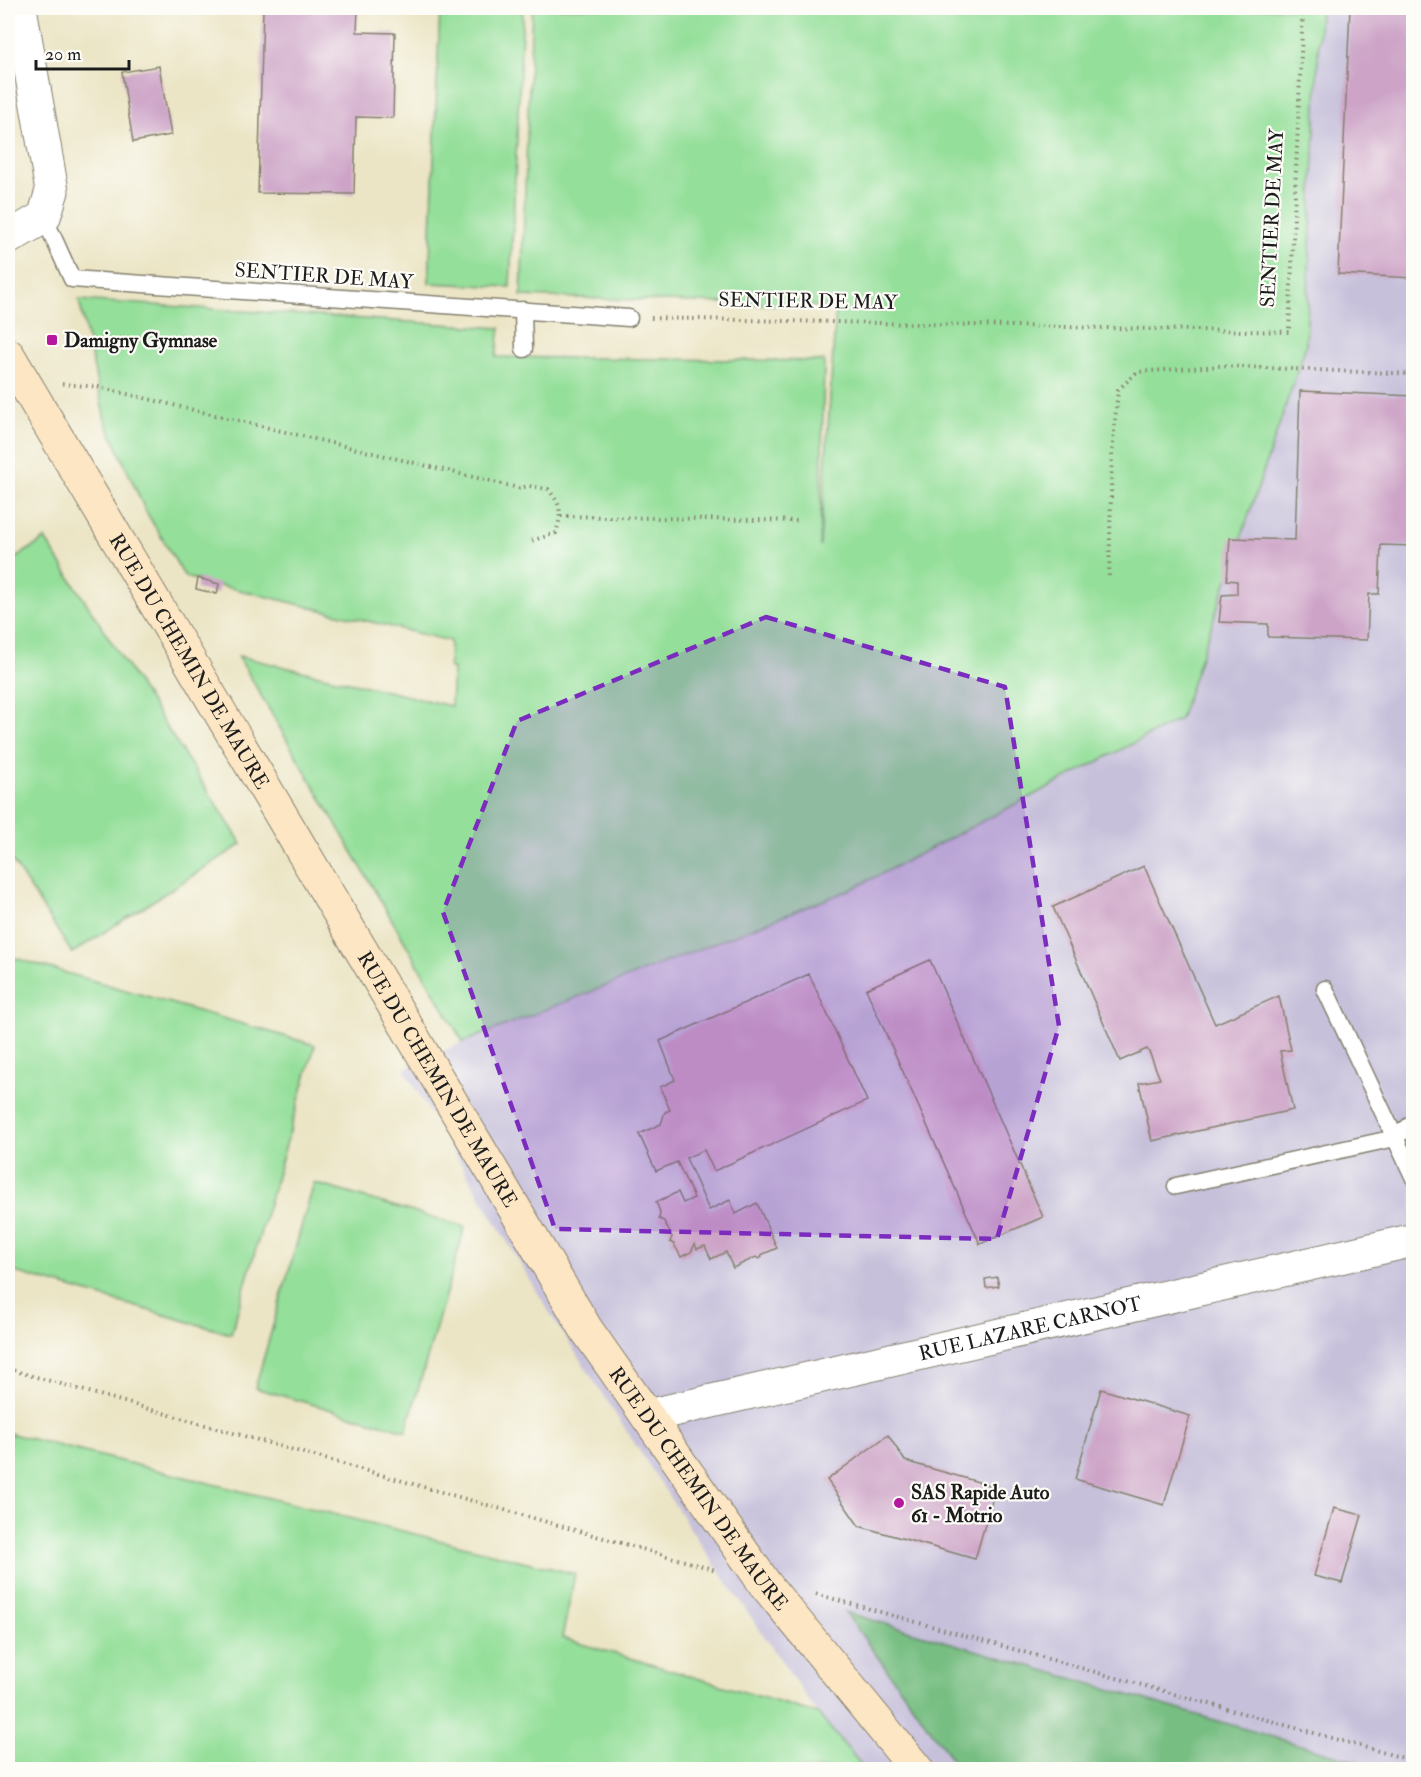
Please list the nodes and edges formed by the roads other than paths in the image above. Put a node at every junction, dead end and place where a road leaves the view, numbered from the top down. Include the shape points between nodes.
1 (20, 8) edge
2 (44, 217) junction
3 (8, 238) edge
4 (523, 310) junction
5 (629, 318) road end
6 (524, 349) dead end
7 (14, 371) edge
8 (1325, 989) dead end
9 (1413, 1122) edge
10 (1395, 1138) junction
11 (1413, 1178) edge
12 (1176, 1186) dead end
13 (1413, 1240) edge
14 (647, 1416) junction
15 (917, 1770) edge

1 - 2 street via 52,191
2 - 3 street
2 - 4 lane, SENTIER DE MAY via 72,279
4 - 5 lane, SENTIER DE MAY
4 - 6 lane
7 - 14 street, RUE DU CHEMIN DE MAURE via 586,1329
8 - 10 lane
9 - 10 lane
10 - 11 lane
10 - 12 lane
13 - 14 street, RUE LAZARE CARNOT
14 - 15 street, RUE DU CHEMIN DE MAURE via 765,1584

